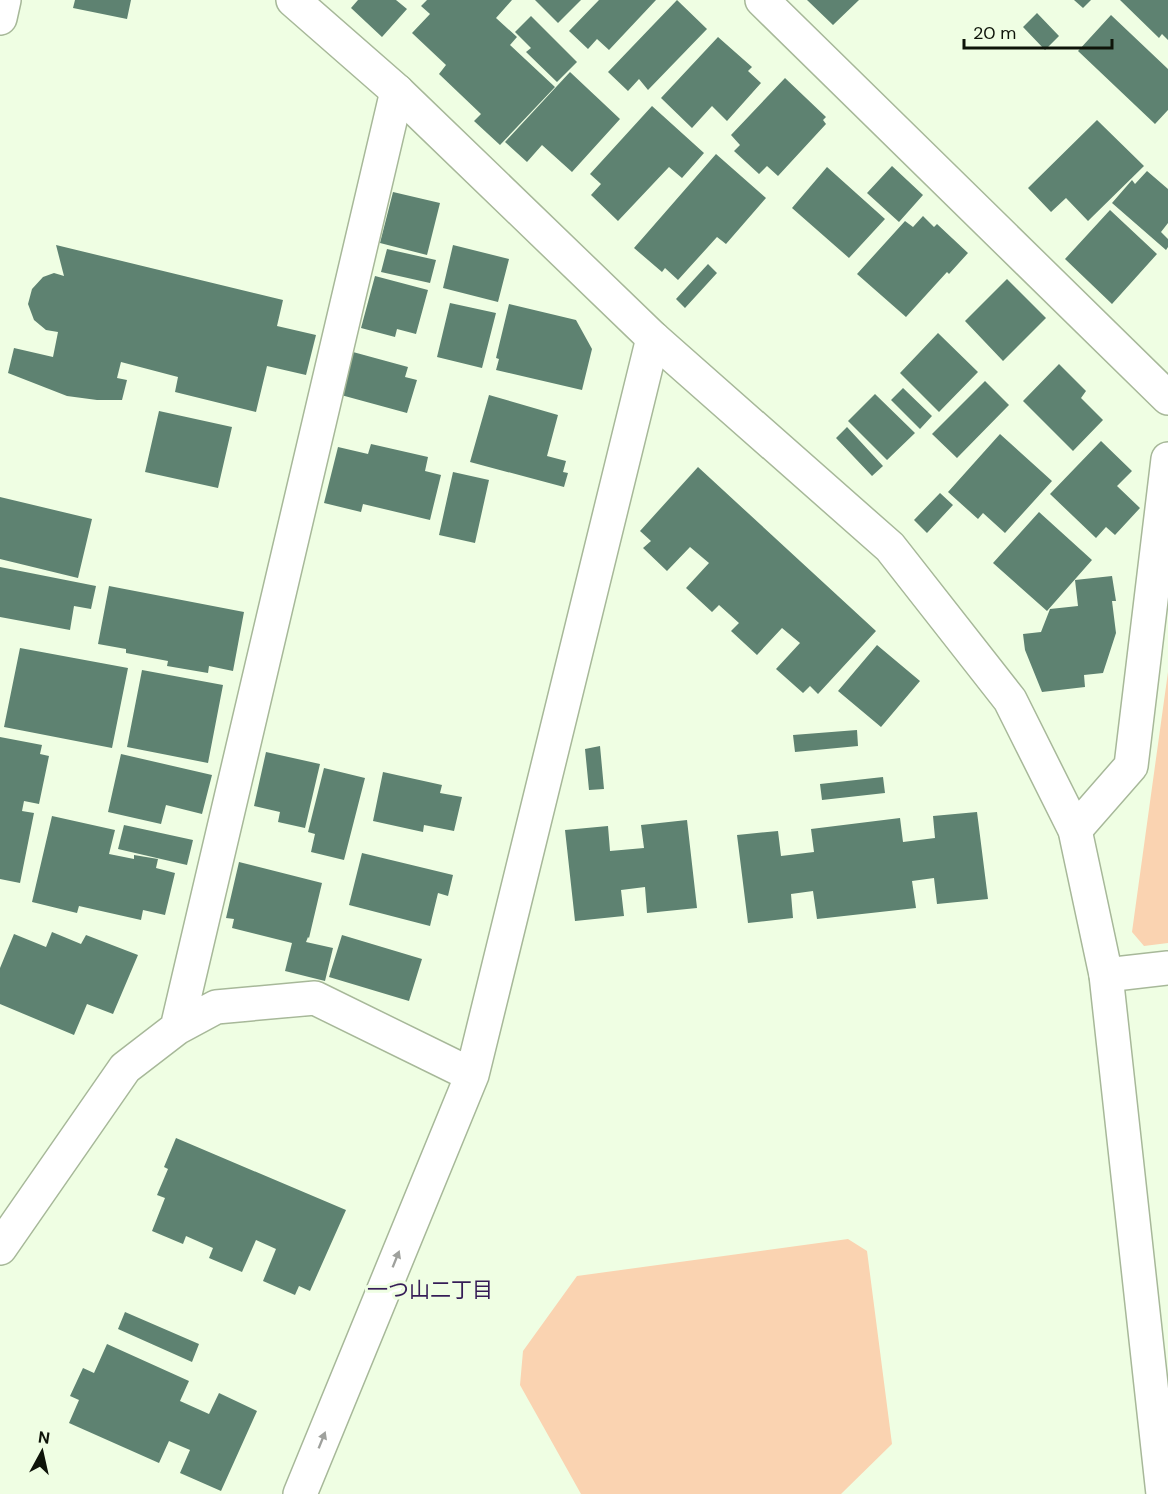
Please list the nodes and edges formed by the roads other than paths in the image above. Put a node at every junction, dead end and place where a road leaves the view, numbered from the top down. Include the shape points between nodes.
1 (4, 0) edge
2 (293, 0) edge
3 (762, 0) edge
4 (0, 18) edge
5 (396, 91) junction
6 (653, 338) junction
7 (1168, 398) edge
8 (1168, 459) edge
9 (1075, 830) junction
10 (1168, 968) edge
11 (1106, 975) junction
12 (177, 1028) junction
13 (472, 1075) junction
14 (0, 1248) edge
15 (300, 1494) edge
16 (1162, 1494) edge

1 - 4 street
2 - 5 street
3 - 7 street
5 - 6 street
5 - 12 street
6 - 9 street via 890,547 1010,700
6 - 13 street
8 - 9 street via 1131,766
9 - 11 street
10 - 11 street
11 - 16 street
12 - 13 street via 216,1007 315,998
12 - 14 street via 125,1068
15 -> 13 street

